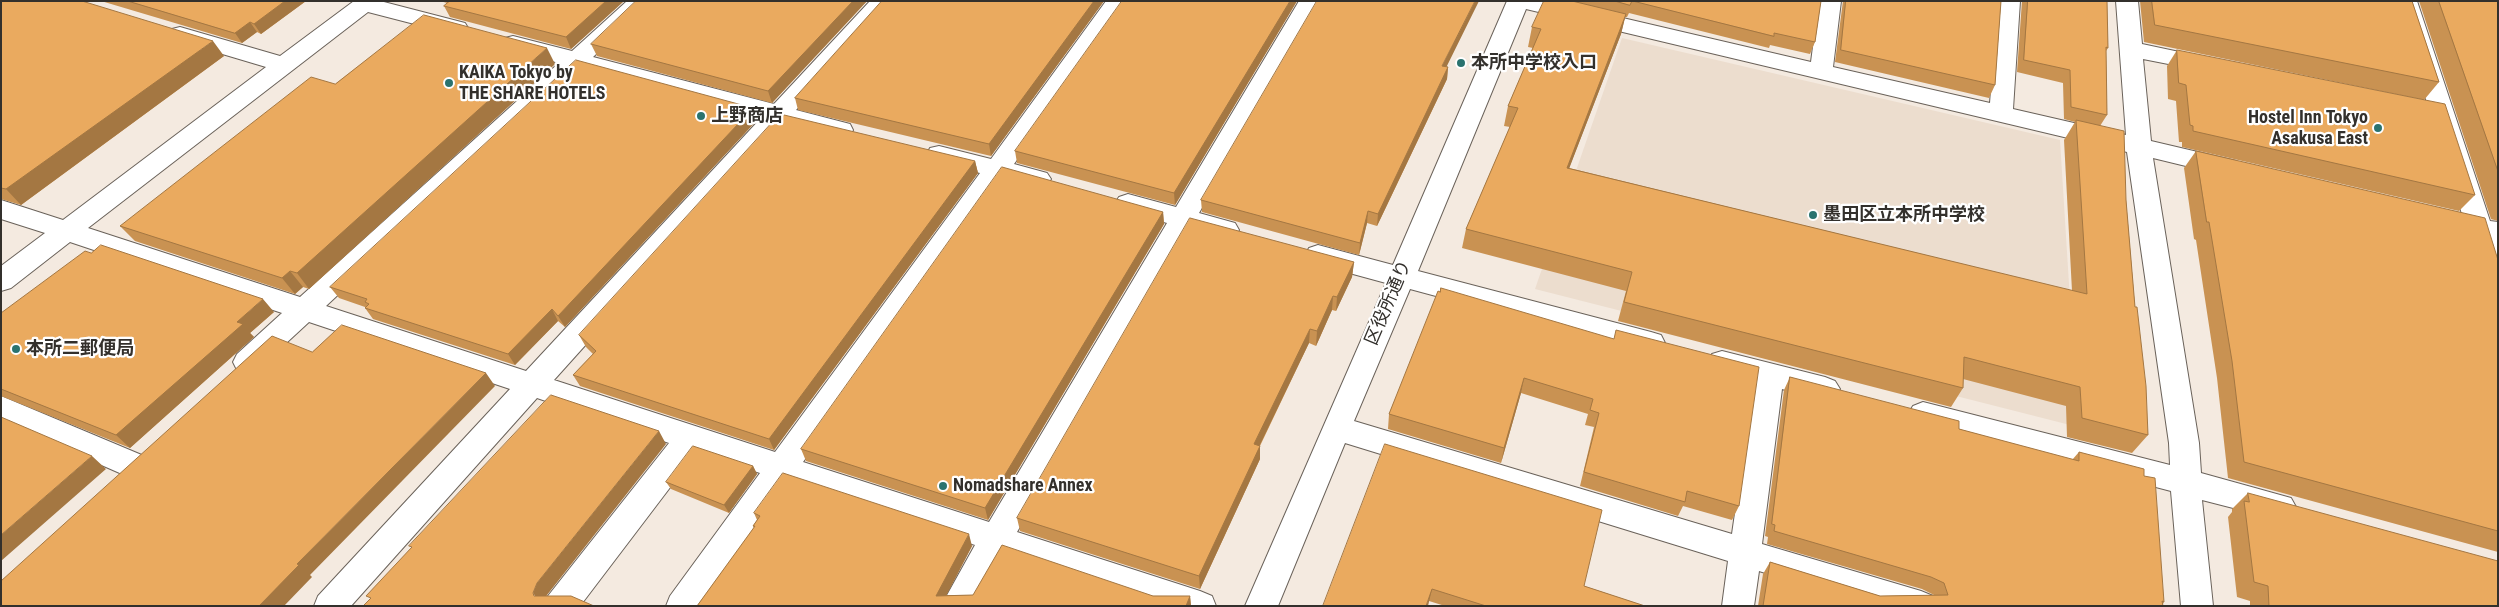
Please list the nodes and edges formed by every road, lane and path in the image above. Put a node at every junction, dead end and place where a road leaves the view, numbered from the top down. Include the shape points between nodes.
1 (640, 1) edge
2 (882, 1) edge
3 (1118, 1) edge
4 (1310, 1) edge
5 (1519, 1) edge
6 (1830, 1) edge
7 (2009, 1) edge
8 (2406, 1) edge
9 (2124, 2) edge
10 (366, 3) edge
11 (161, 28) edge
12 (2130, 49) junction
13 (575, 60) junction
14 (284, 65) junction
15 (2232, 70) edge
16 (1821, 72) junction
17 (2414, 107) edge
18 (2443, 113) junction
19 (2001, 114) junction
20 (778, 115) junction
21 (868, 137) edge
22 (2140, 146) junction
23 (914, 148) edge
24 (998, 168) junction
25 (2248, 172) edge
26 (1063, 186) edge
27 (1100, 196) edge
28 (1, 209) edge
29 (2432, 216) edge
30 (1183, 218) junction
31 (66, 230) junction
32 (2489, 230) edge
33 (1250, 236) edge
34 (1297, 250) edge
35 (1402, 278) junction
36 (1, 281) edge
37 (2498, 284) edge
38 (306, 310) junction
39 (1674, 349) edge
40 (1702, 357) edge
41 (1769, 374) junction
42 (226, 382) edge
43 (532, 385) junction
44 (1850, 395) edge
45 (1898, 407) edge
46 (1, 408) edge
47 (1337, 428) junction
48 (691, 437) junction
49 (782, 468) junction
50 (2186, 482) junction
51 (112, 485) edge
52 (2308, 515) edge
53 (996, 538) junction
54 (1744, 552) junction
55 (330, 606) edge
56 (560, 606) edge
57 (682, 606) edge
58 (957, 606) edge
59 (1200, 606) edge
60 (1261, 606) edge
61 (1738, 606) edge
62 (1921, 606) edge
63 (2197, 606) edge

1 - 13 street
2 - 20 street
3 - 24 street
4 - 30 street
5 - 16 street
5 - 35 street, 区役所通り
6 - 16 street
7 - 19 street
8 - 18 street
9 - 12 street
10 - 13 street
10 - 14 street
11 - 14 street
12 - 15 street
12 - 22 street
13 - 20 street
13 - 38 street
14 - 31 street
16 - 19 street
17 - 18 street
18 - 32 street
19 - 22 street
20 - 21 street
20 - 43 street
22 - 25 street
22 - 50 street via 2184,443
23 - 24 street
24 - 26 street
24 - 49 street
27 - 30 street
28 - 31 street
29 - 32 street
30 - 33 street
30 - 53 street
31 - 36 street
31 - 38 street
32 - 37 street
34 - 35 street
35 - 39 street
35 - 47 street, 区役所通り
38 - 42 street
38 - 43 street
40 - 41 street
41 - 44 street
41 - 54 street
43 - 48 street
43 - 55 street
45 - 50 street
46 - 51 street via 144,455
47 - 54 street
47 - 60 street, 区役所通り
48 - 49 street
48 - 56 street
49 - 53 street
49 - 57 street
50 - 52 street
50 - 63 street
53 - 58 street
53 - 59 street
54 - 61 street
54 - 62 street

